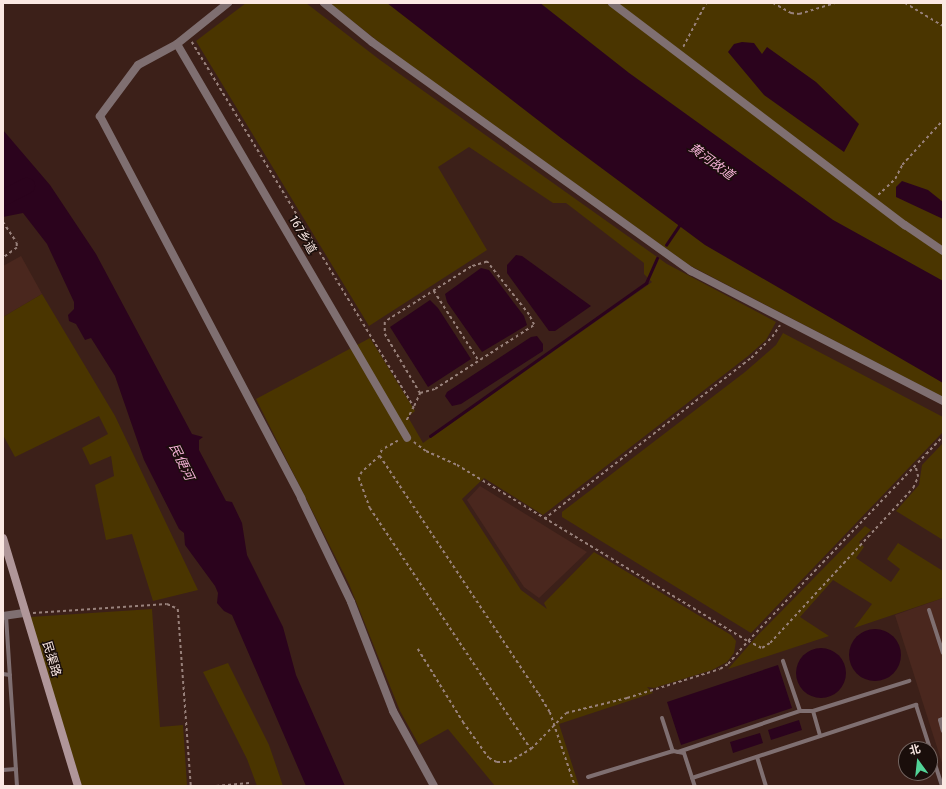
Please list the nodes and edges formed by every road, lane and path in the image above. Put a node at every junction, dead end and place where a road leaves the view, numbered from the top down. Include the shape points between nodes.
1 (228, 3) edge
2 (324, 3) edge
3 (612, 3) edge
4 (706, 3) edge
5 (773, 3) edge
6 (836, 3) edge
7 (905, 3) edge
8 (943, 26) edge
9 (187, 35) junction
10 (177, 44) junction
11 (680, 54) junction
12 (943, 120) edge
13 (872, 200) junction
14 (3, 222) edge
15 (943, 251) edge
16 (3, 258) edge
17 (434, 291) junction
18 (783, 319) junction
19 (479, 361) junction
20 (420, 392) junction
21 (943, 401) edge
22 (414, 406) junction
23 (401, 427) junction
24 (943, 436) edge
25 (407, 438) junction
26 (380, 456) junction
27 (915, 466) junction
28 (544, 519) junction
29 (3, 538) edge
30 (930, 610) dead end
31 (24, 613) junction
32 (5, 616) edge
33 (748, 641) junction
34 (418, 649) dead end
35 (943, 653) edge
36 (783, 661) dead end
37 (3, 674) edge
38 (10, 674) junction
39 (909, 681) dead end
40 (800, 711) junction
41 (813, 711) junction
42 (662, 718) dead end
43 (943, 719) edge
44 (555, 726) junction
45 (943, 731) edge
46 (820, 736) junction
47 (531, 749) junction
48 (672, 750) junction
49 (678, 752) junction
50 (757, 757) junction
51 (16, 769) junction
52 (3, 770) edge
53 (588, 778) dead end
54 (692, 778) junction
55 (252, 782) dead end
56 (17, 786) edge
57 (78, 786) edge
58 (191, 786) edge
59 (216, 786) edge
60 (434, 786) edge
61 (575, 786) edge
62 (695, 786) edge
63 (766, 786) edge
64 (942, 786) edge

1 - 9 street
2 - 18 street via 378,46 669,257 691,272
3 - 11 street
4 - 11 path
5 - 6 path via 791,13 799,14
7 - 8 path
9 - 10 street
9 - 22 path
10 - 23 street, 167乡道
10 - 60 street via 138,65 100,116 301,498 351,602 393,710
11 - 13 street
12 - 13 path via 902,166 895,179
13 - 15 street
14 - 16 path via 17,243 13,252
17 - 19 path
17 - 19 path via 478,263 487,262 532,320 531,328
17 - 20 path via 385,322 383,326 385,334
18 - 21 street
18 - 28 path via 772,337 751,358
19 - 20 path via 435,389
20 - 22 path
22 - 23 path
23 - 25 street, 167乡道
24 - 27 path
25 - 26 path via 382,450
25 - 28 path
26 - 44 path via 539,694
26 - 47 path via 359,478 370,508
27 - 33 path
27 - 33 path via 918,477 912,488 770,644 762,648
28 - 33 path
29 - 31 street, 民渠路
30 - 35 lane
31 - 32 street
31 - 57 street, 民渠路
31 - 58 path via 159,604 167,604 178,609
32 - 38 lane
33 - 44 path via 728,664 720,669 627,698 566,713
34 - 47 path via 463,722 489,758 498,762 509,762
36 - 40 lane
37 - 38 lane
38 - 51 lane
39 - 41 lane
40 - 41 lane
40 - 49 lane
41 - 46 lane
42 - 48 lane
43 - 45 lane via 940,720
44 - 47 path
44 - 61 path
46 - 50 lane
46 - 64 lane via 916,705
48 - 49 lane
48 - 53 lane
49 - 54 lane via 684,753
50 - 54 lane
50 - 63 lane
51 - 52 lane
51 - 56 lane
54 - 62 lane
55 - 59 path

